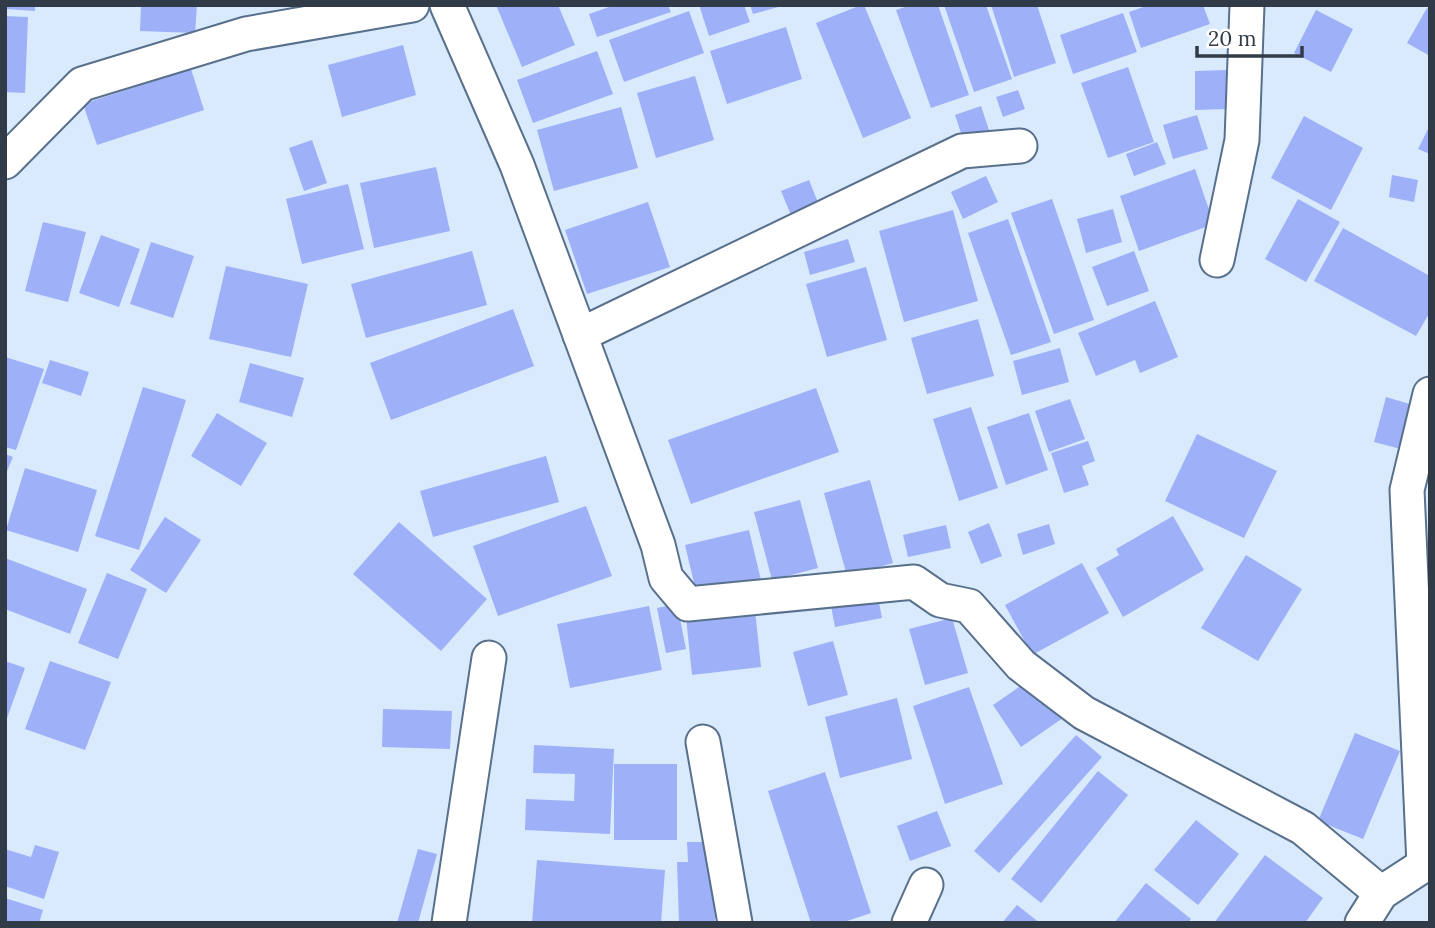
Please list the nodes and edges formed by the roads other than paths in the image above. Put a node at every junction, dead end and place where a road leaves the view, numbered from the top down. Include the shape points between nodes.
1 (412, 5) edge
2 (447, 5) edge
3 (1247, 5) edge
4 (247, 20) edge
5 (1020, 146) dead end
6 (6, 164) edge
7 (1217, 260) dead end
8 (580, 335) junction
9 (1430, 394) edge
10 (489, 658) dead end
11 (704, 742) dead end
12 (1427, 864) edge
13 (926, 885) dead end
14 (1381, 893) junction
15 (449, 923) edge
16 (735, 923) edge
17 (909, 923) edge
18 (1362, 923) edge

1 - 4 street
2 - 8 street via 517,165
3 - 7 street via 1242,140
4 - 6 street via 82,84
5 - 8 street via 962,151
8 - 14 street via 666,578 688,604 914,582 940,600 969,606 1021,665 1084,713 1303,828
9 - 12 street via 1407,490
10 - 15 street
11 - 16 street
12 - 14 street
13 - 17 street
14 - 18 street

